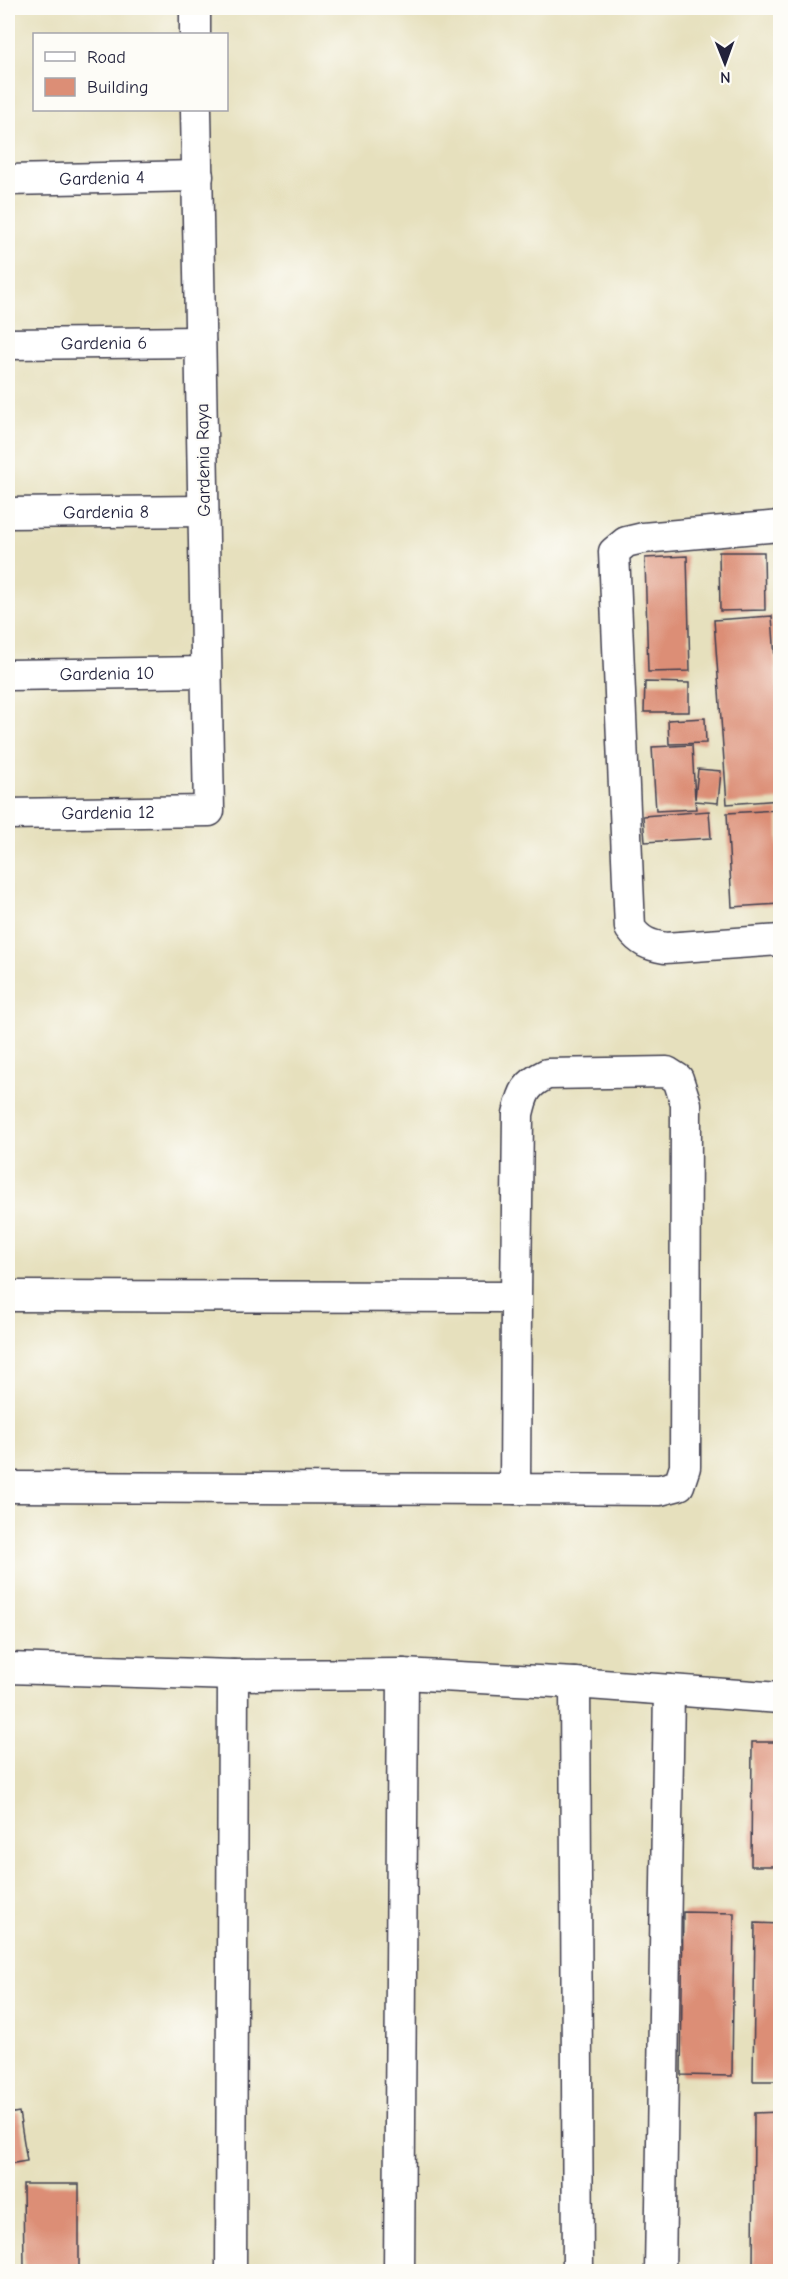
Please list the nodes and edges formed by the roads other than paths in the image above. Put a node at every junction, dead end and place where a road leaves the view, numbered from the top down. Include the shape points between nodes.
1 (195, 8) edge
2 (195, 33) edge
3 (196, 111) edge
4 (198, 176) junction
5 (8, 180) edge
6 (200, 342) junction
7 (8, 344) edge
8 (203, 511) junction
9 (8, 513) edge
10 (780, 526) edge
11 (206, 672) junction
12 (8, 675) edge
13 (209, 811) joint
14 (8, 814) edge
15 (780, 940) edge
16 (8, 1296) edge
17 (516, 1297) junction
18 (8, 1487) edge
19 (515, 1489) junction
20 (8, 1668) edge
21 (403, 1674) junction
22 (233, 1675) junction
23 (575, 1683) junction
24 (669, 1689) junction
25 (780, 1698) edge
26 (231, 2271) edge
27 (399, 2271) edge
28 (578, 2271) edge
29 (660, 2271) edge

1 - 2 street
3 - 4 street, Gardenia Raya
4 - 5 street, Gardenia 4
4 - 6 street, Gardenia Raya
6 - 7 street, Gardenia 6
6 - 8 street, Gardenia Raya
8 - 9 street, Gardenia 8
8 - 11 street, Gardenia Raya
10 - 15 street via 643,538 626,542 614,552 630,928 637,938 665,948
11 - 12 street, Gardenia 10
11 - 13 street, Gardenia Raya
13 - 14 street, Gardenia 12
16 - 17 street
17 - 19 street
17 - 19 street via 518,1114 522,1093 534,1080 547,1074 667,1072 678,1079 686,1104 685,1467 679,1485 660,1490
18 - 19 street
20 - 22 street
21 - 22 street
21 - 23 street
21 - 27 street
22 - 26 street
23 - 24 street
23 - 28 street
24 - 25 street
24 - 29 street

